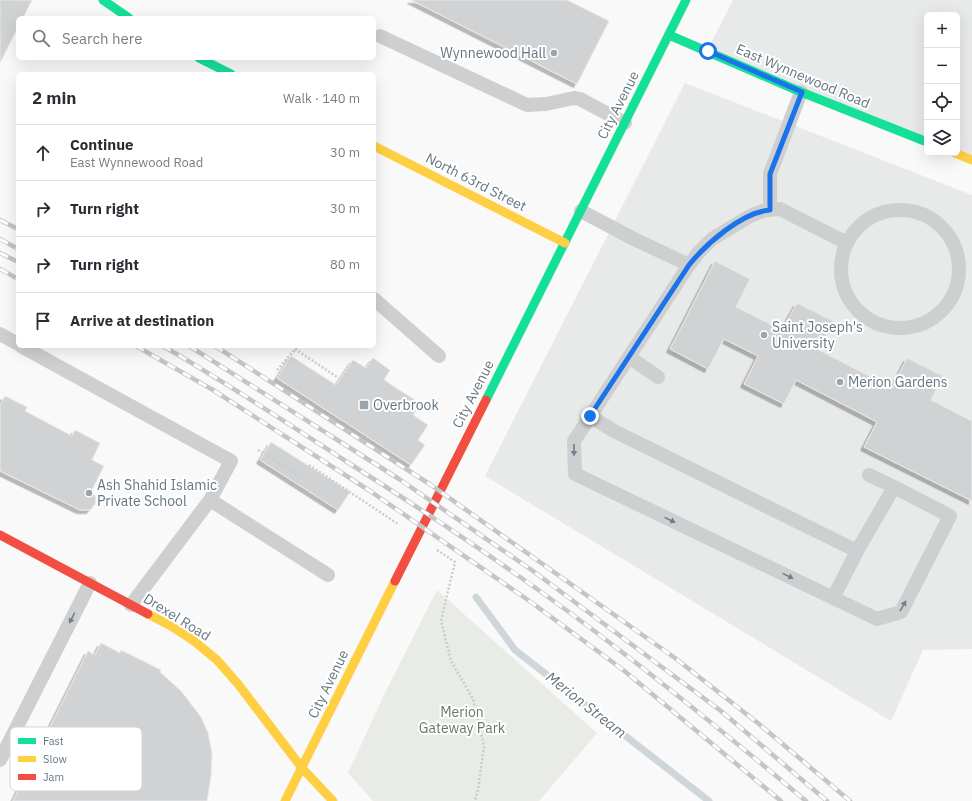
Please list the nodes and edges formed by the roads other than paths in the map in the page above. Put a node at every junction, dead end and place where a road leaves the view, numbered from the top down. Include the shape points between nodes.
1 (103, 0) edge
2 (686, 0) edge
3 (126, 16) edge
4 (669, 35) junction
5 (380, 36) dead end
6 (203, 60) edge
7 (227, 72) edge
8 (802, 92) junction
9 (625, 123) junction
10 (924, 141) edge
11 (376, 147) edge
12 (960, 155) edge
13 (972, 160) edge
14 (770, 210) junction
15 (581, 211) junction
16 (565, 243) junction
17 (847, 243) junction
18 (689, 265) junction
19 (376, 301) edge
20 (0, 334) edge
21 (16, 343) edge
22 (25, 348) edge
23 (439, 356) dead end
24 (629, 357) junction
25 (658, 377) dead end
26 (590, 416) junction
27 (869, 475) dead end
28 (894, 487) junction
29 (210, 500) junction
30 (0, 535) edge
31 (857, 551) junction
32 (328, 575) dead end
33 (90, 583) junction
34 (833, 598) junction
35 (131, 605) junction
36 (17, 727) edge
37 (10, 740) edge
38 (0, 760) edge
39 (302, 768) junction
40 (285, 801) edge
41 (333, 801) edge

1 - 3 main road
2 - 4 main road, City Avenue
4 - 8 main road, East Wynnewood Road
4 - 9 main road, City Avenue
5 - 9 lane via 527,105 580,99
6 - 7 main road
8 - 10 main road, East Wynnewood Road
8 - 14 lane via 770,174
9 - 15 main road, City Avenue
11 - 16 main road, North 63rd Street
12 - 13 main road
14 - 17 lane via 780,209
14 - 18 lane via 750,216 725,230 712,239
15 - 16 main road, City Avenue
15 - 18 lane
16 - 39 main road, City Avenue
17 - 17 lane via 843,252 841,272 846,293 857,310 866,318 885,326 900,328 921,324 944,309 955,292 960,273 958,252 948,234 934,219 914,210 893,210 873,216 852,234
18 - 24 lane
19 - 23 lane
20 - 21 lane
22 - 29 lane via 231,461
24 - 25 lane
24 - 26 lane
26 - 31 lane via 614,431
26 -> 34 lane via 574,441 574,474
27 - 28 lane
28 - 31 lane
34 -> 28 lane via 877,619 901,612 950,516
29 - 32 lane
29 - 35 lane
30 - 33 main road, Drexel Road
31 - 34 lane
33 - 35 main road, Drexel Road
33 -> 36 lane
35 - 39 main road, Drexel Road via 171,626 217,660
37 -> 38 lane
39 - 40 main road, City Avenue
39 - 41 main road, Drexel Road

